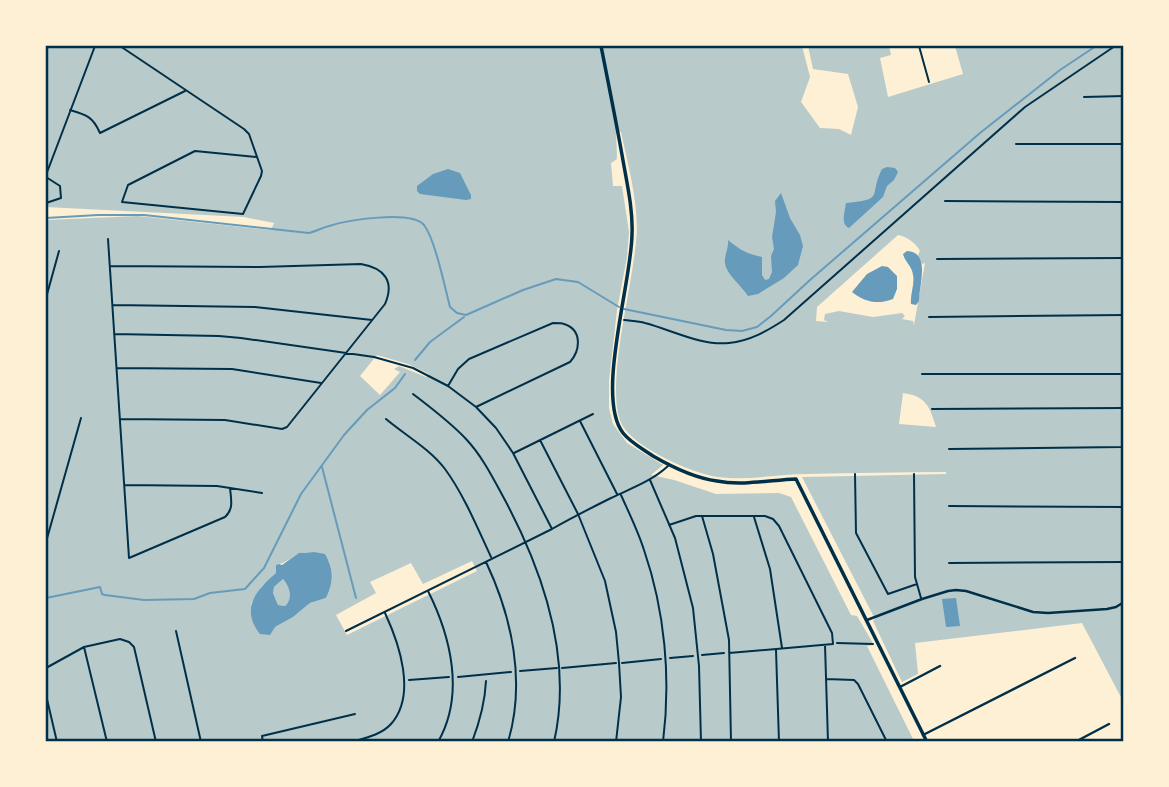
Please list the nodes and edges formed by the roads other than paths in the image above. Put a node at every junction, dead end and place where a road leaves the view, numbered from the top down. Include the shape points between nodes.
1 (95, 46) edge
2 (120, 46) edge
3 (601, 46) edge
4 (919, 46) edge
5 (929, 82) dead end
6 (186, 91) junction
7 (1124, 96) edge
8 (1084, 97) dead end
9 (70, 110) junction
10 (1016, 144) dead end
11 (1124, 145) edge
12 (257, 157) junction
13 (46, 176) edge
14 (945, 201) dead end
15 (1124, 202) edge
16 (46, 203) edge
17 (108, 239) dead end
18 (59, 251) dead end
19 (1124, 258) edge
20 (937, 259) dead end
21 (110, 266) junction
22 (46, 298) edge
23 (112, 305) junction
24 (1124, 315) edge
25 (929, 317) dead end
26 (372, 320) junction
27 (114, 334) junction
28 (1122, 351) edge
29 (347, 353) junction
30 (116, 368) junction
31 (922, 374) dead end
32 (1122, 374) edge
33 (322, 383) junction
34 (448, 387) junction
35 (413, 394) dead end
36 (475, 407) junction
37 (1122, 408) edge
38 (932, 409) dead end
39 (593, 414) dead end
40 (81, 418) dead end
41 (120, 419) junction
42 (386, 419) dead end
43 (580, 420) junction
44 (540, 440) junction
45 (949, 449) dead end
46 (513, 453) junction
47 (668, 465) junction
48 (855, 474) dead end
49 (914, 474) dead end
50 (650, 479) junction
51 (124, 485) junction
52 (230, 488) junction
53 (262, 493) dead end
54 (619, 495) junction
55 (949, 506) dead end
56 (1124, 507) edge
57 (578, 514) junction
58 (702, 515) junction
59 (754, 516) junction
60 (669, 524) junction
61 (552, 529) junction
62 (46, 542) edge
63 (525, 542) junction
64 (492, 558) junction
65 (485, 561) junction
66 (1124, 562) edge
67 (949, 563) dead end
68 (917, 584) junction
69 (427, 590) junction
70 (922, 599) junction
71 (1124, 602) edge
72 (385, 612) junction
73 (867, 620) junction
74 (176, 631) dead end
75 (346, 631) dead end
76 (825, 644) junction
77 (84, 647) junction
78 (782, 648) junction
79 (776, 649) junction
80 (729, 653) junction
81 (1075, 658) dead end
82 (940, 666) dead end
83 (46, 668) edge
84 (826, 679) junction
85 (486, 681) dead end
86 (900, 687) junction
87 (46, 695) edge
88 (355, 714) dead end
89 (1110, 724) dead end
90 (923, 734) junction
91 (57, 741) edge
92 (107, 741) edge
93 (156, 741) edge
94 (201, 741) edge
95 (263, 741) edge
96 (351, 741) edge
97 (438, 741) edge
98 (472, 741) edge
99 (508, 741) edge
100 (554, 741) edge
101 (616, 741) edge
102 (663, 741) edge
103 (701, 741) edge
104 (731, 741) edge
105 (779, 741) edge
106 (828, 741) edge
107 (887, 741) edge
108 (927, 741) edge
109 (1075, 741) edge

1 - 9 lane
2 - 6 lane
3 - 47 street via 631,212 632,246 619,319 614,408 623,433
4 - 5 lane
6 - 9 lane via 100,133 92,119
6 - 12 lane via 244,129
7 - 8 lane
9 - 13 lane
10 - 11 lane
12 - 12 lane via 261,176 243,215 122,202 128,185 195,151
13 - 16 lane via 60,186 61,198
14 - 15 lane
17 - 21 lane
18 - 22 lane
19 - 20 lane
21 - 23 lane
21 - 26 lane via 361,264 384,274 389,288 385,304
23 - 26 lane via 255,307
23 - 27 lane
24 - 25 lane
26 - 29 lane
27 - 29 lane via 230,337
27 - 30 lane
28 - 32 lane
29 - 33 lane
29 - 34 lane via 414,369
30 - 33 lane via 232,369
30 - 41 lane
31 - 32 lane
32 - 37 lane
33 - 41 lane via 282,429 225,421
34 - 36 lane
34 - 36 lane via 470,359 553,323 573,329 578,348 570,362
35 - 63 lane via 475,450
36 - 46 lane
37 - 38 lane
37 - 45 lane via 1122,447
39 - 43 lane
40 - 62 lane
41 - 51 lane
42 - 64 lane via 443,467
43 - 44 lane
43 - 54 lane
44 - 46 lane
44 - 57 lane
46 - 61 lane
47 - 50 lane
47 - 73 street via 717,482 796,479
48 - 68 lane via 856,533 888,594
49 - 68 lane
50 - 54 lane
50 - 60 lane
51 - 52 lane
51 - 52 lane via 129,558 225,517 232,505
52 - 53 lane
54 - 57 lane
54 - 102 lane via 644,549 662,628 667,697
55 - 56 lane
57 - 61 lane
57 - 101 lane via 605,581 616,632 621,697
58 - 59 lane
58 - 60 lane
58 - 80 lane
59 - 76 lane via 773,519 779,526 832,633 833,643
59 - 78 lane via 770,569
60 - 103 lane via 693,608
61 - 63 lane
63 - 64 lane
63 - 100 lane via 550,610 556,642 561,702
64 - 65 lane
65 - 69 lane
65 - 99 lane via 512,637 517,697
66 - 67 lane
68 - 70 lane
69 - 72 lane
69 - 97 lane via 451,659 453,694
70 - 71 street via 966,591 1033,612 1107,609
70 - 73 street
72 - 75 lane
72 - 96 lane via 404,681 403,704 391,724
73 - 86 street
74 - 94 lane
76 - 78 lane
76 - 84 lane
77 - 83 lane
77 - 92 lane
77 - 93 lane via 120,639 134,647
78 - 79 lane
79 - 80 lane
79 - 105 lane
80 - 104 lane
81 - 90 street
82 - 86 street
84 - 106 lane
84 - 107 lane via 859,684
85 - 98 lane
86 - 90 street
87 - 91 lane
88 - 95 lane via 262,736
89 - 109 street
90 - 108 street

